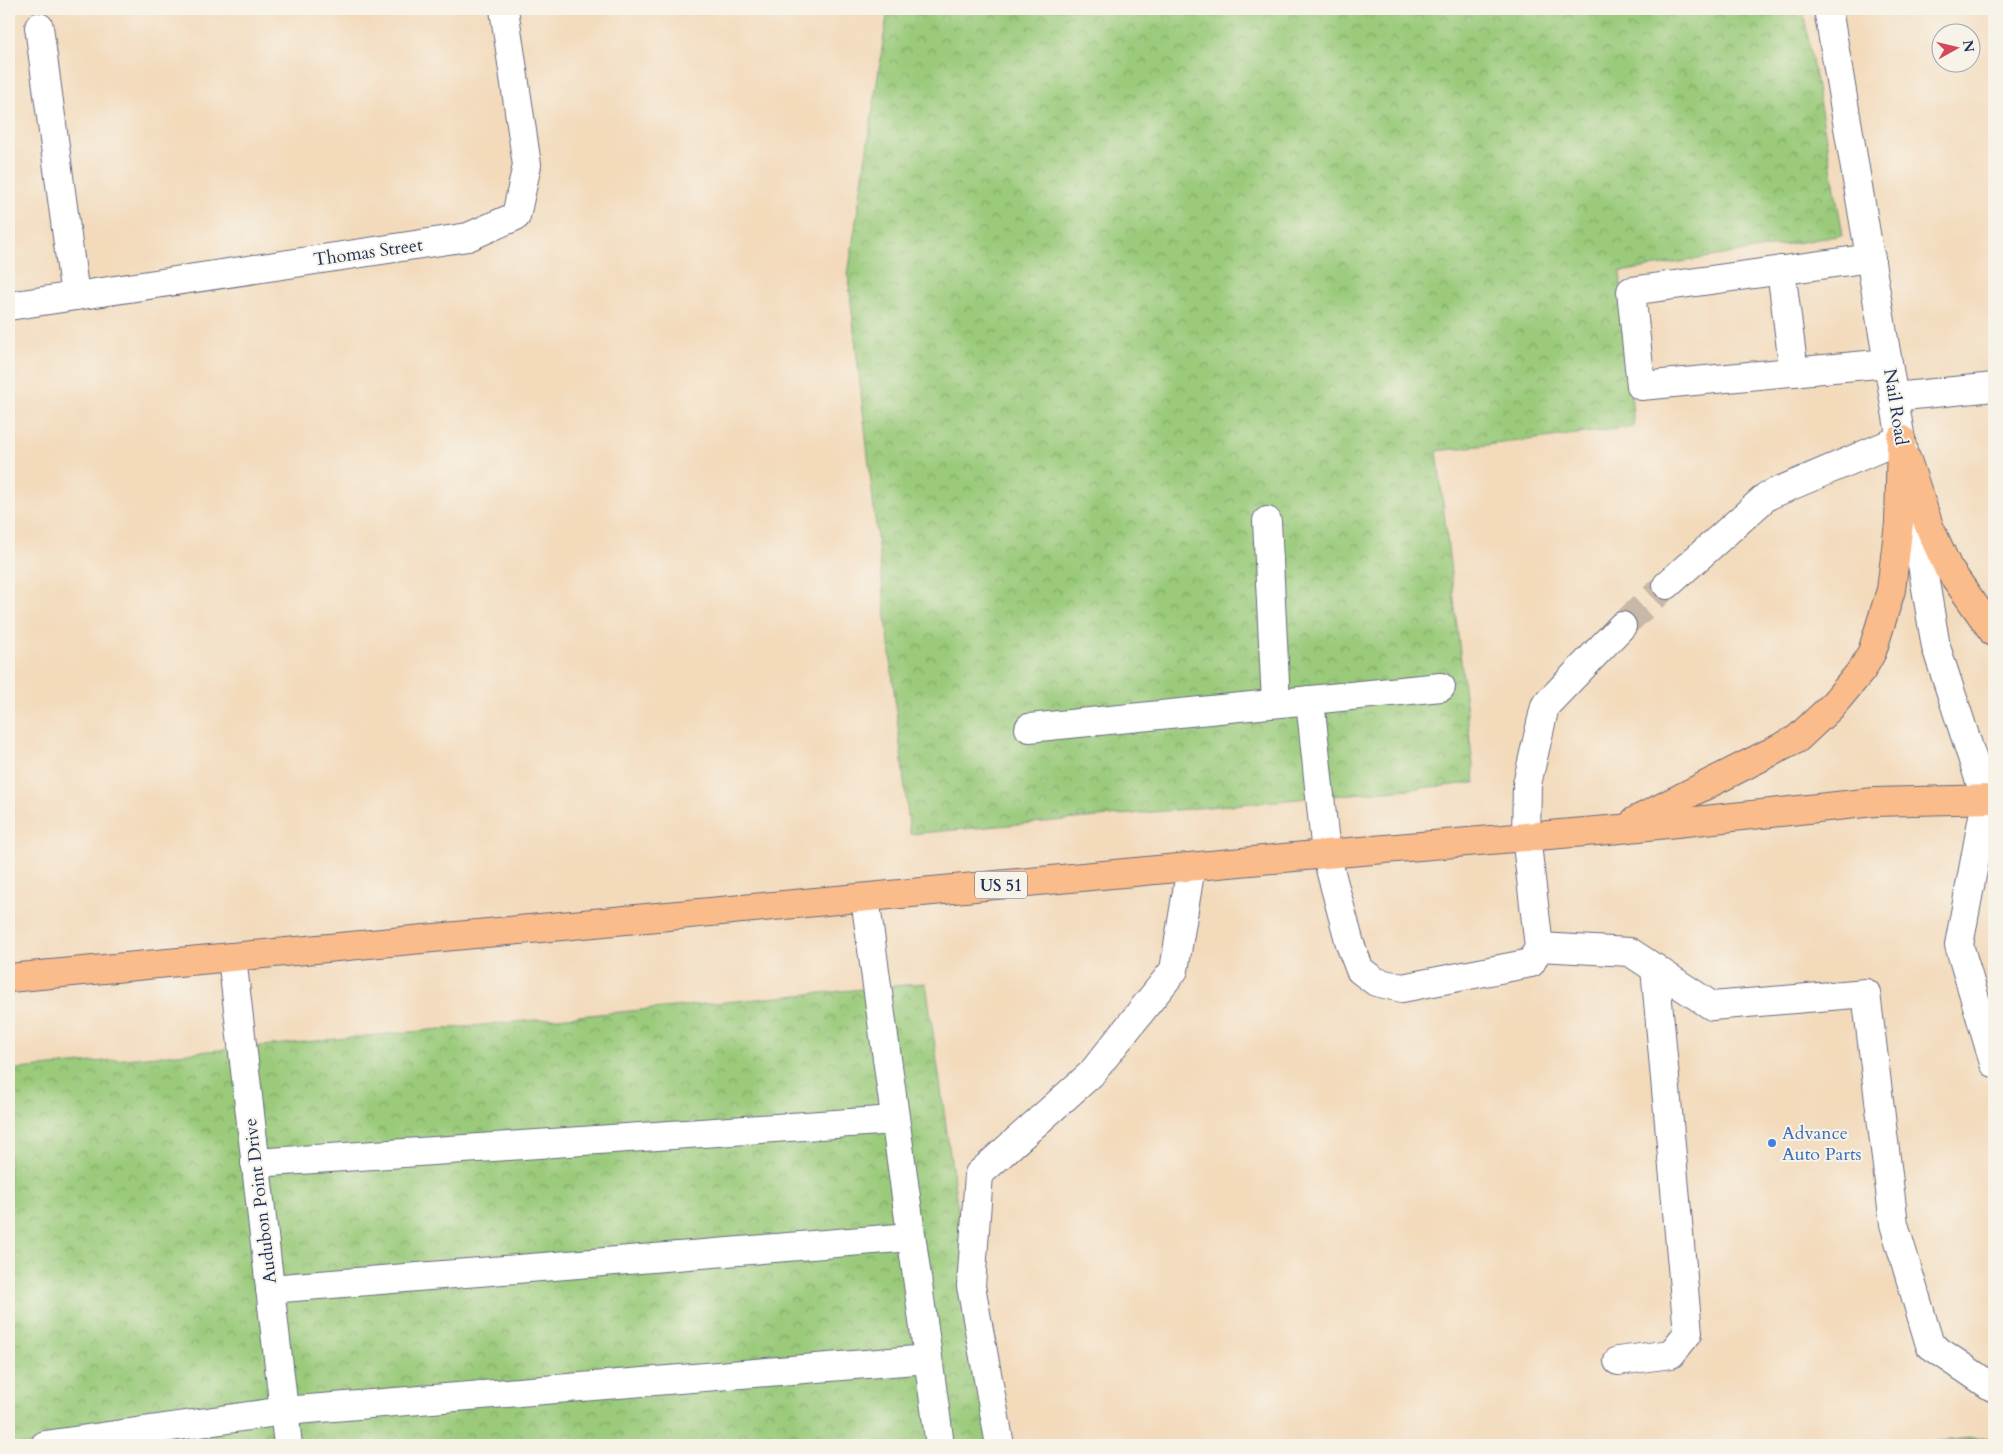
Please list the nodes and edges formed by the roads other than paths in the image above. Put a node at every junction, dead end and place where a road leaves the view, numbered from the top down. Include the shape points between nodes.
1 (504, 9) edge
2 (1828, 9) edge
3 (39, 28) dead end
4 (1871, 258) junction
5 (1781, 270) junction
6 (75, 296) junction
7 (9, 306) edge
8 (1888, 362) junction
9 (1794, 372) junction
10 (1994, 387) edge
11 (1894, 397) junction
12 (1901, 439) junction
13 (1267, 521) dead end
14 (1666, 585) tunnel mouth
15 (1622, 626) tunnel mouth
16 (1994, 633) edge
17 (1441, 687) dead end
18 (1310, 700) junction
19 (1276, 703) junction
20 (1028, 728) dead end
21 (1992, 805) edge
22 (1620, 829) junction
23 (1526, 836) junction
24 (1326, 854) junction
25 (1191, 867) junction
26 (864, 898) junction
27 (1539, 948) junction
28 (232, 957) junction
29 (1655, 968) junction
30 (9, 978) edge
31 (1994, 1063) edge
32 (895, 1120) junction
33 (255, 1163) junction
34 (911, 1236) junction
35 (270, 1289) junction
36 (928, 1360) junction
37 (1618, 1361) dead end
38 (1994, 1387) edge
39 (284, 1411) junction
40 (195, 1435) edge
41 (45, 1445) edge
42 (288, 1445) edge
43 (940, 1445) edge
44 (1000, 1445) edge

1 - 6 street, Thomas Street via 527,165 516,216 468,237
2 - 4 street, Nail Road
3 - 6 street
4 - 5 street
4 - 8 street, Nail Road
5 - 9 street
5 - 9 street via 1632,291 1641,386
6 - 7 street, Thomas Street
8 - 9 street
8 - 11 street, Nail Road
10 - 11 street
11 - 12 street, Nail Road
12 - 14 street via 1767,496
12 - 16 main road via 1929,526 1948,568
12 - 21 street, Nail Road via 1936,647
12 - 22 main road via 1899,523 1891,590 1872,652 1862,670 1832,707 1797,739
13 - 19 street
15 - 23 street via 1545,706 1527,784
17 - 18 street
18 - 19 street
18 - 24 street
19 - 20 street
21 - 22 main road, US 51 via 1874,802
21 - 31 street, Nail Road via 1959,945
22 - 23 main road, US 51
23 - 24 main road, US 51
23 - 27 street
24 - 25 main road, US 51
24 - 27 street via 1360,970 1376,982 1402,988 1531,964
25 - 26 main road, US 51
25 - 44 street via 1174,970 1091,1074 979,1174 971,1286
26 - 28 main road, US 51
26 - 32 street
27 - 29 street via 1630,952
28 - 30 main road, US 51
28 - 33 street, Audubon Point Drive
29 - 37 street via 1688,1333 1671,1354
29 - 38 street via 1712,1006 1866,993 1894,1224 1930,1345
32 - 33 street
32 - 34 street
33 - 35 street, Audubon Point Drive
34 - 35 street
34 - 36 street
35 - 39 street, Audubon Point Drive
36 - 39 street
36 - 43 street
39 - 40 street
39 - 42 street, Audubon Point Drive
40 - 41 street

